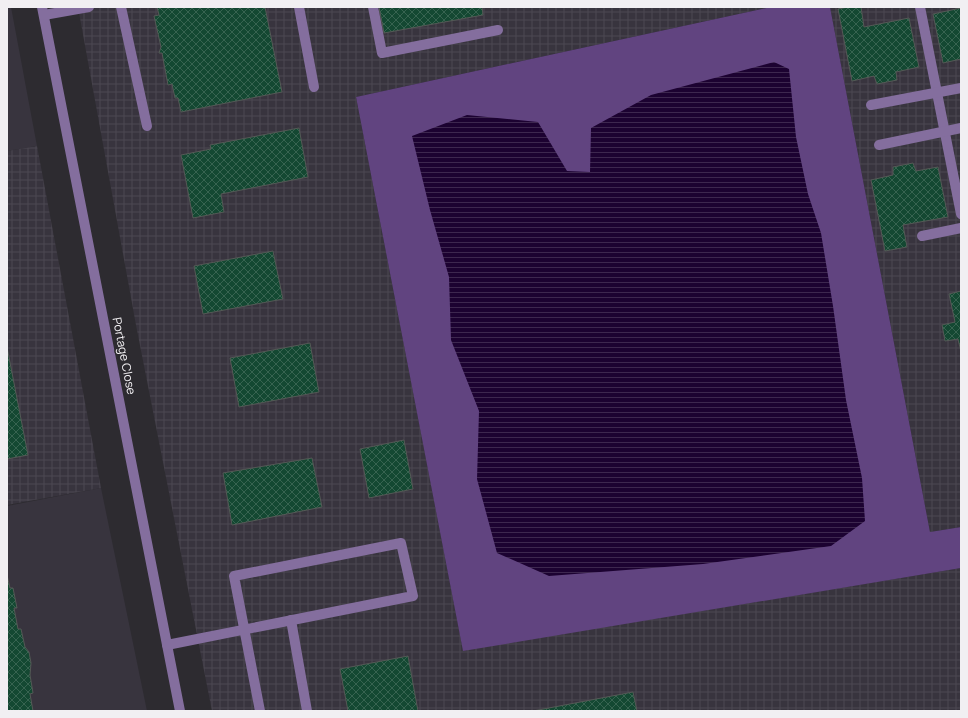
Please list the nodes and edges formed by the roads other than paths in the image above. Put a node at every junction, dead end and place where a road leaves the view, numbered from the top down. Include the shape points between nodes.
1 (89, 7) edge
2 (121, 7) edge
3 (299, 7) edge
4 (373, 7) edge
5 (920, 7) edge
6 (43, 11) edge
7 (498, 30) dead end
8 (314, 87) dead end
9 (961, 88) edge
10 (937, 92) junction
11 (871, 106) dead end
12 (147, 126) dead end
13 (961, 128) edge
14 (944, 131) junction
15 (879, 145) dead end
16 (961, 214) edge
17 (961, 228) edge
18 (922, 236) dead end
19 (291, 620) junction
20 (244, 630) junction
21 (167, 645) junction
22 (180, 711) edge
23 (260, 711) edge
24 (307, 711) edge

1 - 6 street
2 - 12 street
3 - 8 street
4 - 7 street via 382,53
5 - 10 street
6 - 21 street, Portage Close
9 - 10 street
10 - 11 street
10 - 14 street
13 - 14 street
14 - 15 street
14 - 16 street
17 - 18 street
19 - 20 street
19 - 20 street via 413,596 401,543 234,576
19 - 24 street
20 - 21 street
20 - 23 street
21 - 22 street, Portage Close

